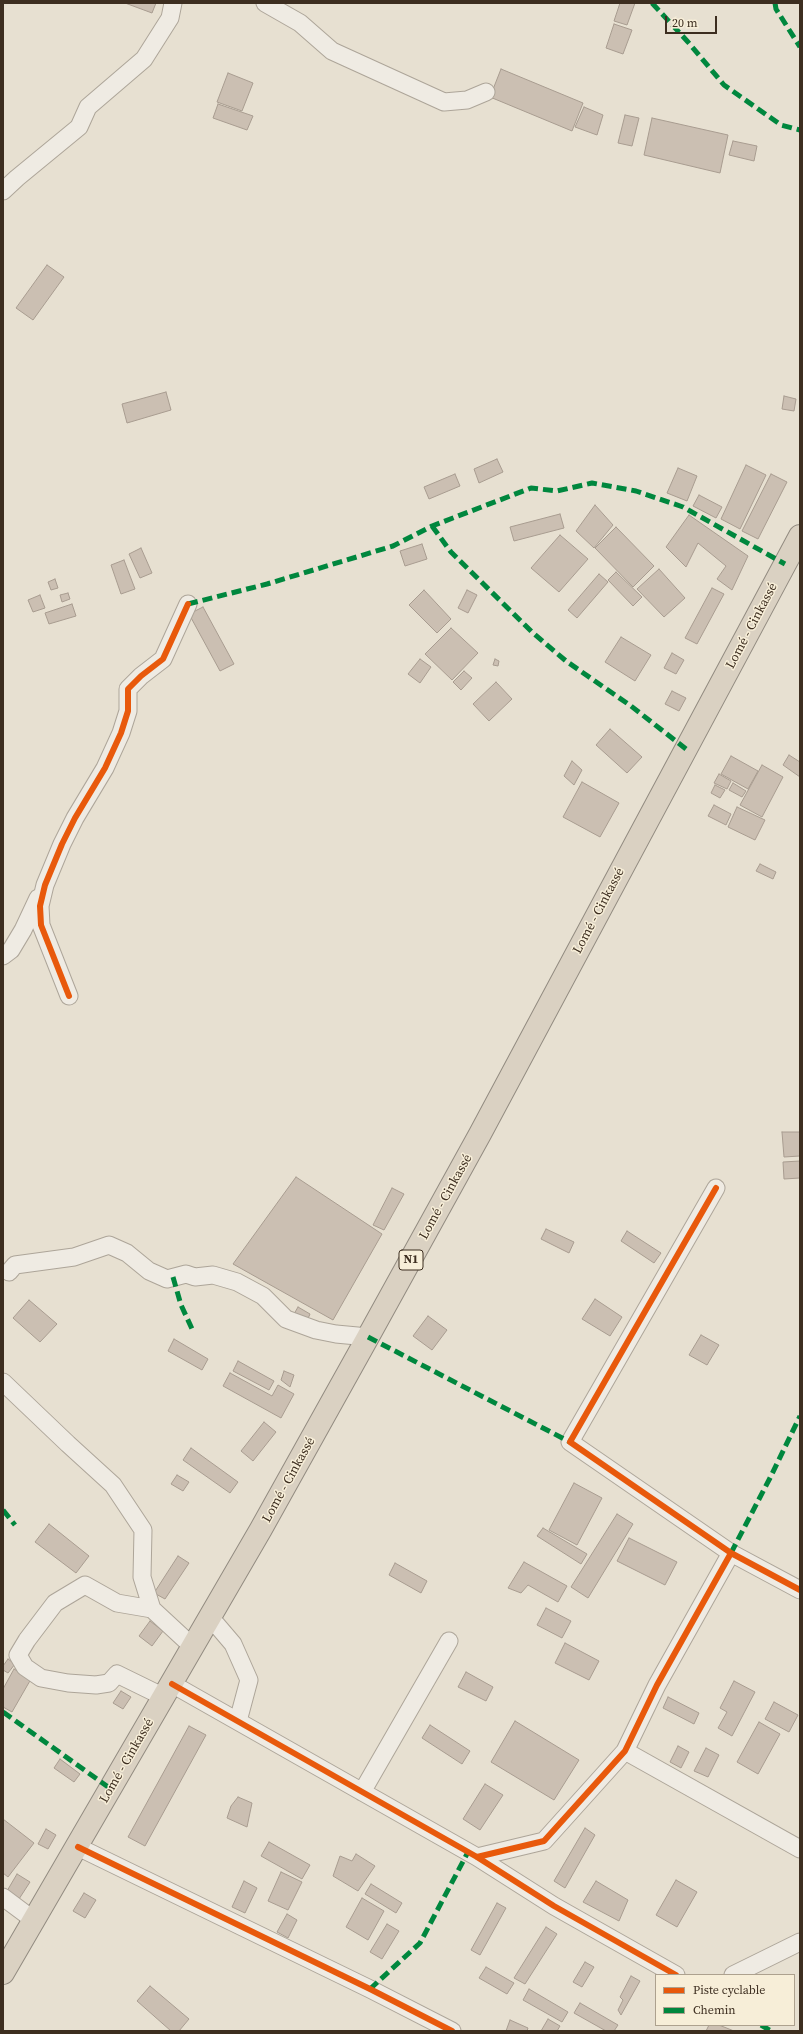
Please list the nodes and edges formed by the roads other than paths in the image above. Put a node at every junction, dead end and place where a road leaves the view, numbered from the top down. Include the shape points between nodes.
1 (173, 3) edge
2 (265, 3) edge
3 (486, 92) dead end
4 (3, 191) edge
5 (800, 536) edge
6 (188, 604) dead end
7 (45, 885) junction
8 (3, 956) edge
9 (69, 996) dead end
10 (716, 1188) dead end
11 (9, 1272) dead end
12 (368, 1337) junction
13 (3, 1382) edge
14 (731, 1553) junction
15 (800, 1590) edge
16 (152, 1609) junction
17 (210, 1617) junction
18 (449, 1641) dead end
19 (193, 1647) junction
20 (168, 1690) junction
21 (238, 1721) junction
22 (625, 1751) junction
23 (362, 1792) junction
24 (78, 1847) junction
25 (800, 1849) edge
26 (477, 1857) junction
27 (3, 1897) edge
28 (35, 1921) junction
29 (800, 1942) edge
30 (3, 1973) edge
31 (674, 1974) edge
32 (735, 1974) edge
33 (452, 2031) edge

1 - 4 street via 170,18 144,59 88,107 79,127
2 - 3 street via 300,23 332,50 444,102 467,100
5 - 12 highway, Lomé - Cinkassé / N1 via 484,1127
6 - 7 street via 163,659 128,689 128,711 121,733 105,768 75,818
7 - 8 street via 24,930 11,950
7 - 9 street via 40,906 41,925
10 - 14 street via 570,1442
11 - 12 street via 15,1265 74,1257 109,1245 127,1253 149,1271 168,1279 186,1274 213,1275 238,1282 263,1296 286,1319 316,1330
12 - 17 highway, Lomé - Cinkassé / N1
13 - 16 street via 113,1485 143,1530 142,1576
14 - 15 street
14 - 22 street via 657,1685
16 - 19 street
16 - 20 street via 117,1603 85,1585 55,1603 18,1655 25,1667 41,1678 96,1685 109,1683 117,1674
17 - 19 highway, Lomé - Cinkassé / N1
17 - 21 street via 232,1644 249,1680
18 - 23 street
19 - 20 highway, Lomé - Cinkassé / N1
20 - 21 street
20 - 24 highway, Lomé - Cinkassé / N1
21 - 23 street
22 - 25 street
22 - 26 street via 544,1841
23 - 26 street
24 - 28 highway, Lomé - Cinkassé / N1
24 - 33 street via 370,1988
26 - 31 street via 554,1906
27 - 28 street
28 - 30 highway, Lomé - Cinkassé / N1
29 - 32 street

